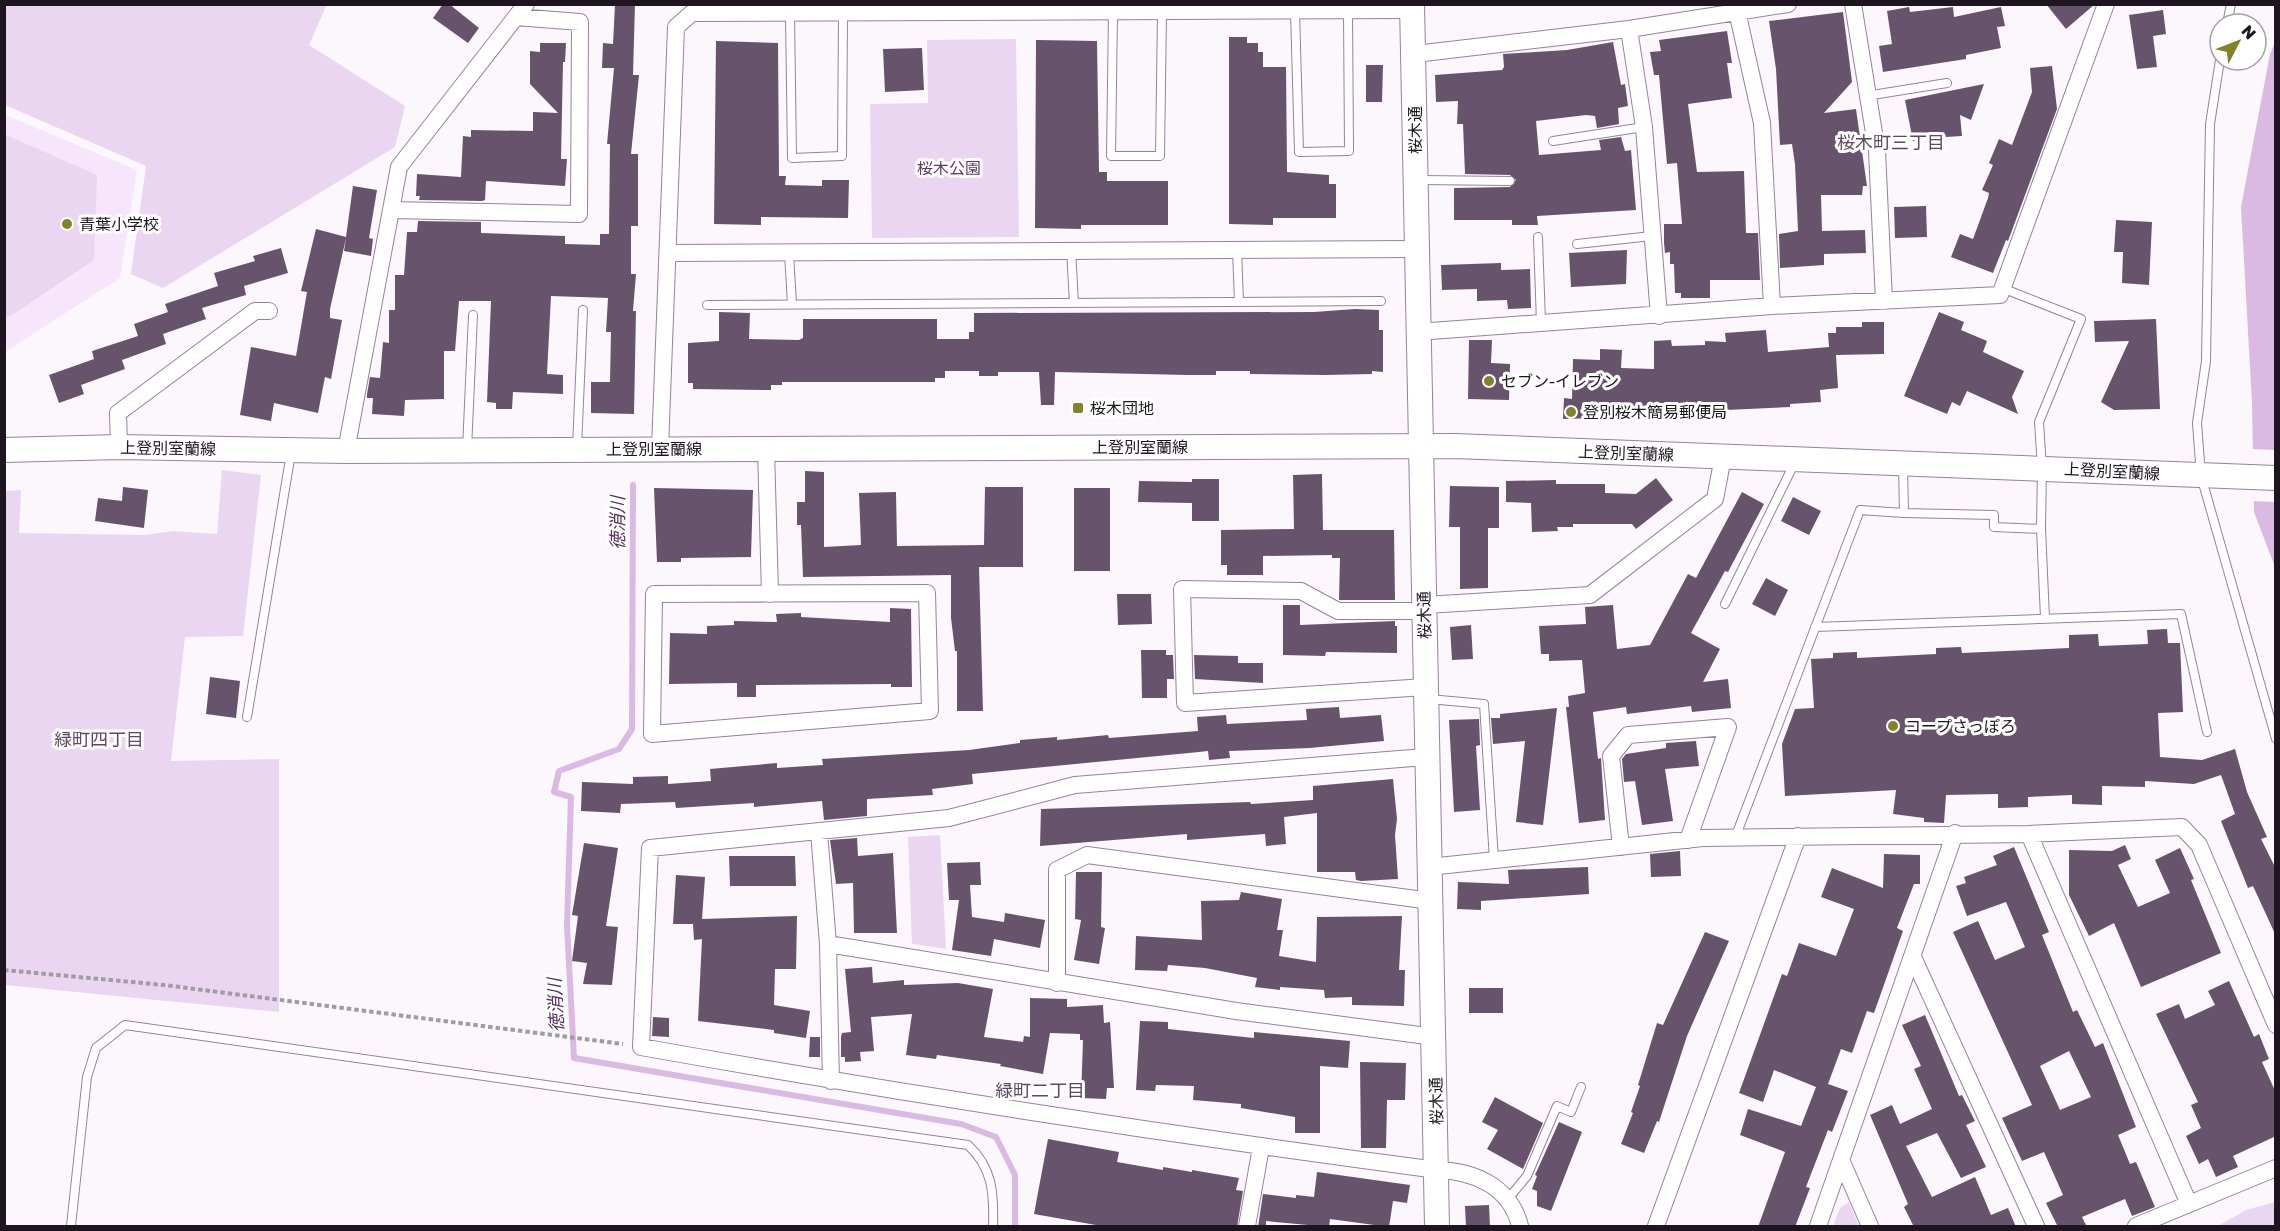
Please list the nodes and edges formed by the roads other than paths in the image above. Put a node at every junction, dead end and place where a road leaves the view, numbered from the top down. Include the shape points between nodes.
1 (1788, 4) edge
2 (1853, 4) edge
3 (2106, 4) edge
4 (1412, 8) edge
5 (877, 9) edge
6 (1010, 9) edge
7 (1348, 10) junction
8 (521, 11) edge
9 (1295, 11) junction
10 (1737, 11) junction
11 (1113, 12) junction
12 (1162, 12) junction
13 (790, 14) junction
14 (843, 14) junction
15 (1629, 29) junction
16 (1415, 54) junction
17 (2218, 72) edge
18 (1947, 82) dead end
19 (1866, 96) junction
20 (1644, 127) junction
21 (1553, 141) dead end
22 (1416, 179) junction
23 (1510, 181) dead end
24 (391, 210) junction
25 (1652, 236) junction
26 (1538, 237) dead end
27 (1577, 244) dead end
28 (1238, 249) junction
29 (1416, 249) junction
30 (1071, 250) junction
31 (668, 253) junction
32 (789, 253) junction
33 (2002, 288) junction
34 (1382, 301) dead end
35 (1884, 301) junction
36 (1239, 302) junction
37 (1074, 303) junction
38 (792, 304) junction
39 (707, 305) dead end
40 (1772, 306) junction
41 (583, 310) dead end
42 (269, 311) dead end
43 (472, 315) dead end
44 (1659, 316) junction
45 (1541, 324) junction
46 (1417, 332) junction
47 (1419, 446) junction
48 (119, 447) junction
49 (766, 448) junction
50 (660, 449) junction
51 (4, 450) edge
52 (292, 450) junction
53 (468, 450) junction
54 (577, 450) junction
55 (346, 451) junction
56 (1723, 457) junction
57 (1796, 460) junction
58 (1903, 464) junction
59 (2042, 468) junction
60 (2209, 476) junction
61 (2276, 478) edge
62 (1904, 513) junction
63 (2041, 529) junction
64 (770, 594) junction
65 (1725, 604) dead end
66 (1425, 608) junction
67 (2045, 618) junction
68 (1815, 627) junction
69 (1425, 693) junction
70 (247, 717) dead end
71 (2207, 732) dead end
72 (2276, 739) edge
73 (1425, 757) junction
74 (819, 832) junction
75 (1955, 833) junction
76 (2029, 834) junction
77 (1798, 836) junction
78 (1735, 838) junction
79 (1688, 840) junction
80 (1621, 847) junction
81 (1494, 860) junction
82 (1429, 867) junction
83 (1431, 901) junction
84 (828, 944) junction
85 (1913, 957) junction
86 (1057, 983) junction
87 (2276, 1025) edge
88 (1435, 1037) junction
89 (831, 1081) junction
90 (1581, 1087) dead end
91 (1261, 1147) junction
92 (1842, 1162) junction
93 (2276, 1168) edge
94 (1437, 1170) junction
95 (1507, 1201) junction
96 (2189, 1204) junction
97 (72, 1227) edge
98 (993, 1227) edge
99 (1247, 1227) edge
100 (1437, 1227) edge
101 (1520, 1227) edge
102 (1656, 1227) edge
103 (1818, 1227) edge
104 (1870, 1227) edge
105 (2036, 1227) edge
106 (2136, 1227) edge

1 - 10 street
2 - 19 street
3 - 33 street
4 - 7 street
4 - 16 main road, 桜木通
5 - 6 street
5 - 14 street
6 - 11 street
7 - 9 street
7 - 9 lane via 1349,151 1299,152
8 - 24 street via 399,167
8 - 24 street via 579,22 579,214
9 - 12 street
10 - 15 street
10 - 40 street via 1762,123
11 - 12 street
11 - 12 lane via 1111,156 1160,156
13 - 14 street
13 - 14 lane via 792,158 842,156
13 - 31 street via 692,13 676,27
15 - 16 street
15 - 20 street
16 - 22 main road, 桜木通
17 - 60 lane via 2210,124 2206,361 2197,423
18 - 19 lane
19 - 35 street via 1877,151
20 - 21 lane
20 - 25 street
22 - 23 lane
22 - 29 main road, 桜木通
24 - 55 street
25 - 27 lane
25 - 44 street
26 - 45 lane
28 - 29 street
28 - 30 street
28 - 36 lane
29 - 46 main road, 桜木通
30 - 32 street
30 - 37 lane
31 - 32 street
31 - 50 street
32 - 38 lane
33 - 35 street via 2000,295
33 - 59 lane via 2081,319 2039,422
34 - 36 lane
35 - 40 street
36 - 37 lane
37 - 38 lane
38 - 39 lane
40 - 44 street
41 - 54 lane
42 - 48 street via 255,311 118,413
43 - 53 lane
44 - 45 street
45 - 46 street
46 - 47 main road, 桜木通
47 - 49 main road, 上登別室蘭線
47 - 56 main road, 上登別室蘭線
47 - 66 main road, 桜木通
48 - 51 main road, 上登別室蘭線
48 - 52 main road, 上登別室蘭線
49 - 50 main road, 上登別室蘭線
49 - 64 street
50 - 54 main road, 上登別室蘭線
52 - 55 main road, 上登別室蘭線
52 - 70 lane
53 - 54 main road, 上登別室蘭線
53 - 55 main road, 上登別室蘭線
56 - 57 main road, 上登別室蘭線
56 - 66 street via 1715,500 1590,595
57 - 58 main road, 上登別室蘭線
57 - 65 lane
58 - 59 main road, 上登別室蘭線
58 - 62 lane
59 - 60 main road, 上登別室蘭線
59 - 63 lane
60 - 61 main road, 上登別室蘭線
60 - 72 lane
62 - 63 lane via 1994,515 1994,527
62 - 68 lane via 1860,510
63 - 67 lane
64 - 64 street via 927,593 930,711 652,734 654,594
66 - 69 main road, 桜木通
66 - 69 street via 1338,611 1301,591 1182,589 1185,703
67 - 68 lane
67 - 71 lane via 2181,614
68 - 78 lane
69 - 73 main road, 桜木通
69 - 81 lane via 1484,704
73 - 74 street via 1075,785 950,818
73 - 82 main road, 桜木通
74 - 84 street
74 - 89 street via 650,848 641,1047
75 - 76 street
75 - 77 street
75 - 85 street
76 - 87 street via 2182,827 2199,845
76 - 96 street
77 - 78 street
77 - 102 street
78 - 79 street
79 - 80 street
79 - 80 street via 1728,727 1628,735 1611,756
80 - 81 street
81 - 82 street
82 - 83 main road, 桜木通
83 - 86 street via 1087,855 1057,870
83 - 88 main road, 桜木通
84 - 86 street
84 - 89 street
85 - 92 street
85 - 105 street
86 - 88 street
88 - 94 main road, 桜木通
89 - 91 street
90 - 95 lane via 1571,1112 1557,1106 1527,1176
91 - 94 street
91 - 99 street
92 - 103 street
92 - 104 street
93 - 96 street
94 - 95 street via 1463,1171 1500,1190
94 - 100 main road, 桜木通
95 - 101 street
96 - 106 street
97 - 98 lane via 87,1077 96,1048 124,1025 968,1145 981,1157 994,1188

